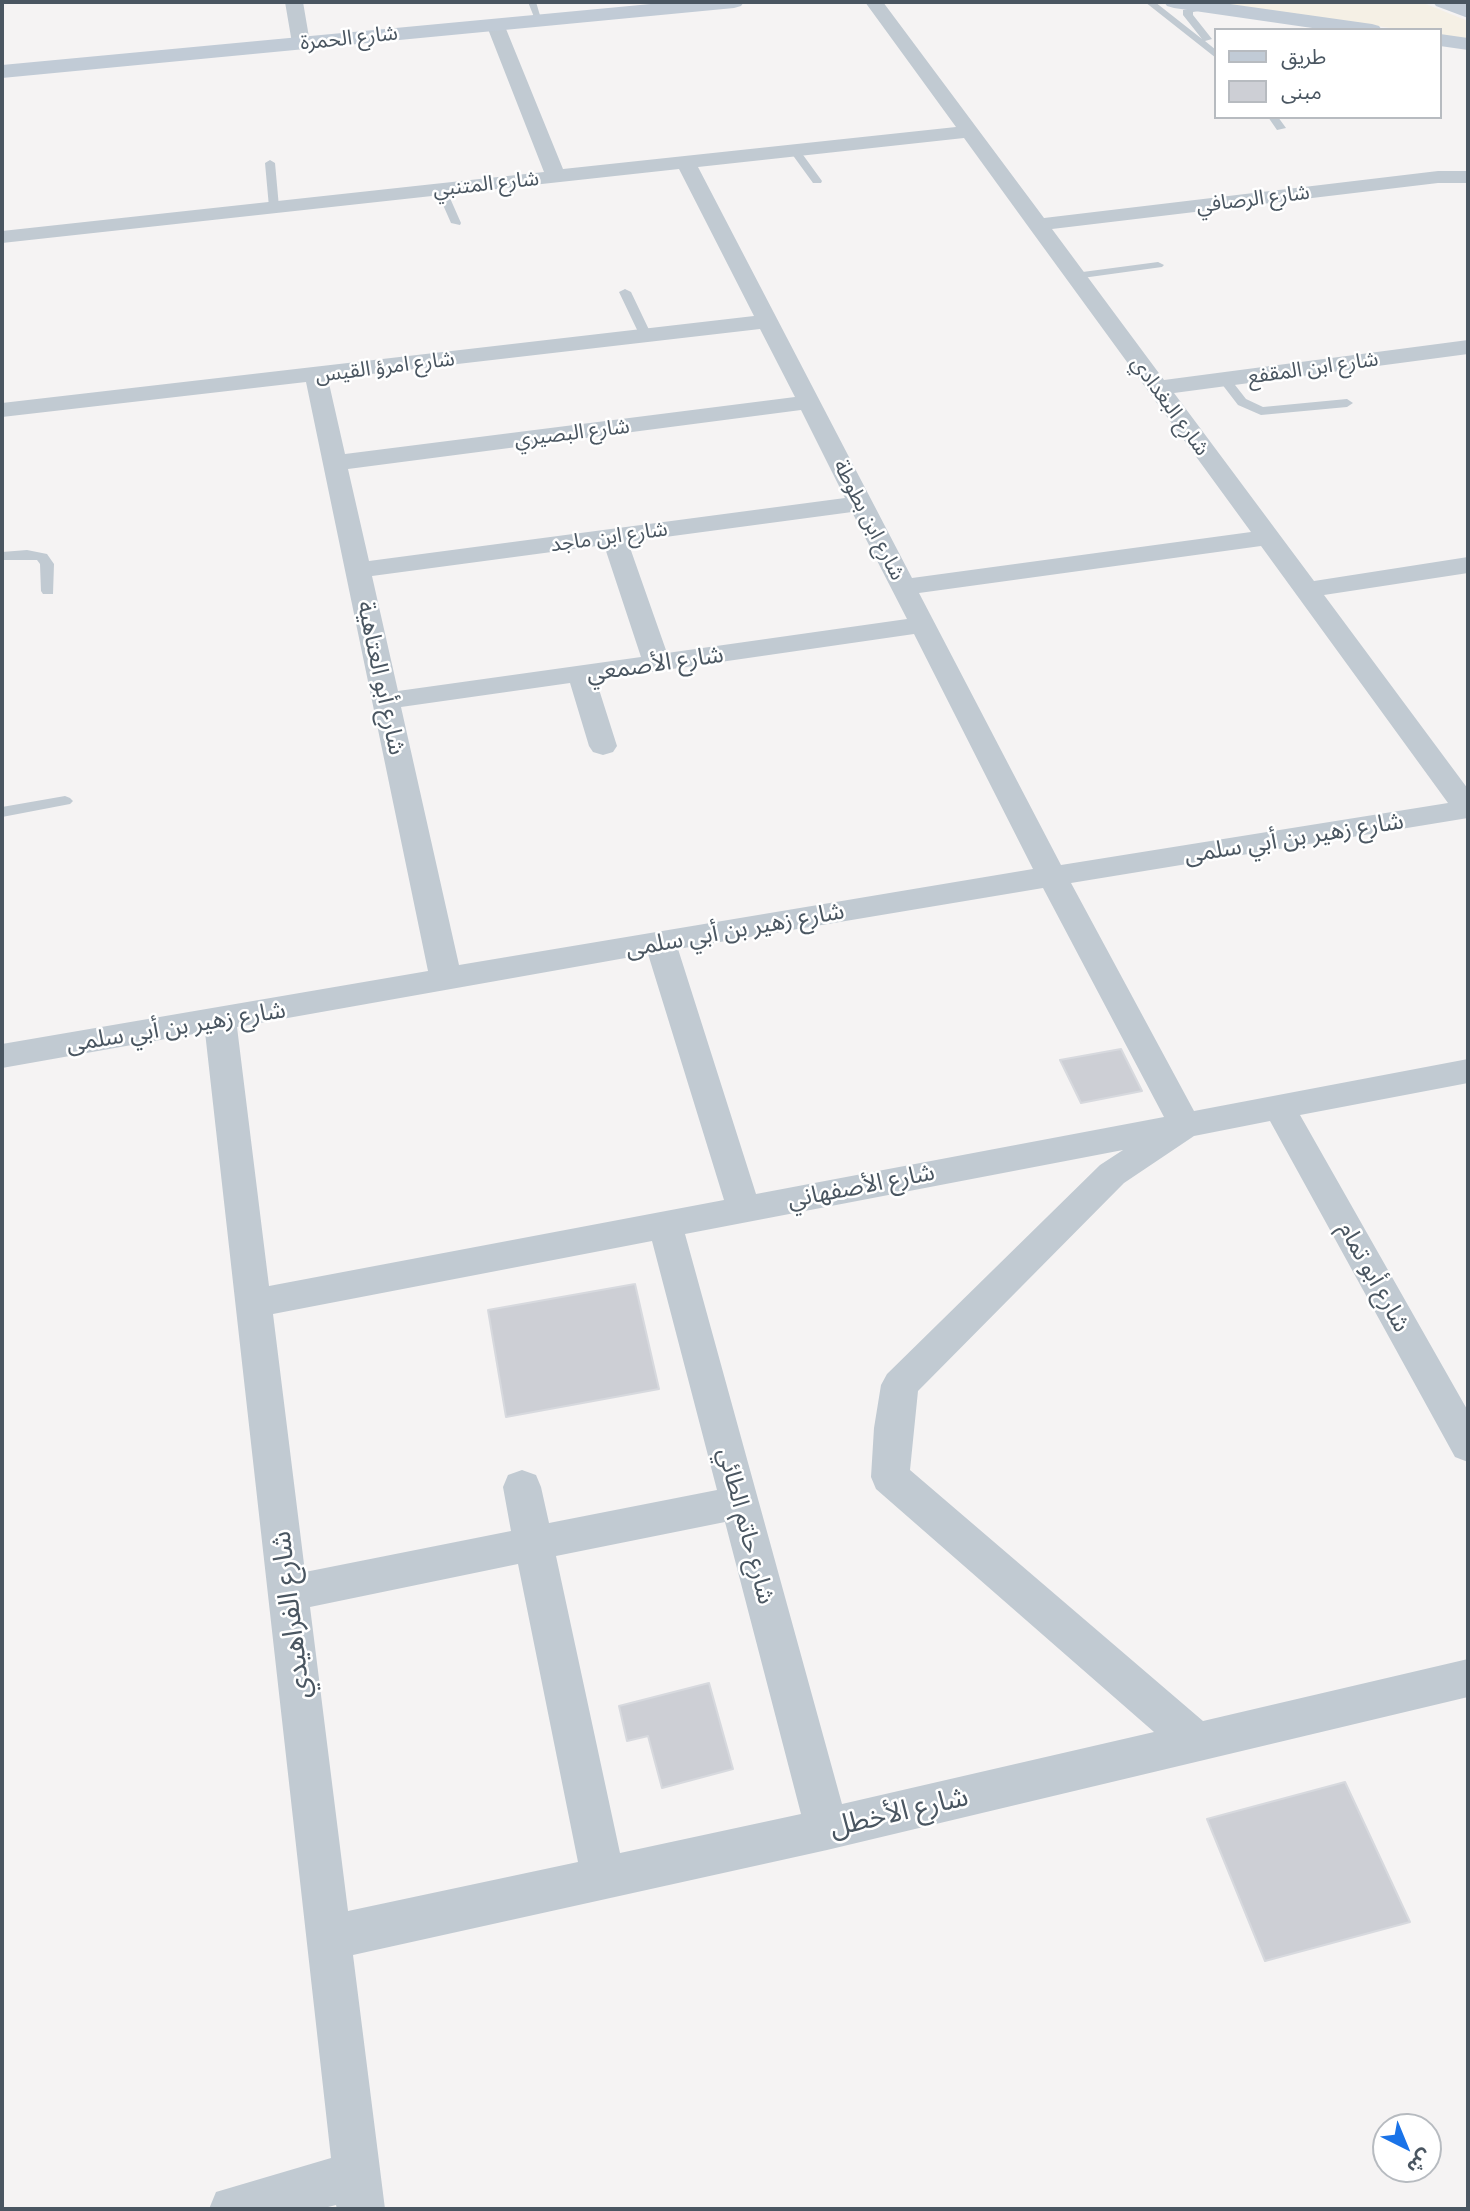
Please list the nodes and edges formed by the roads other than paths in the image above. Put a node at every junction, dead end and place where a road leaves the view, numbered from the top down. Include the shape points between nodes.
1 (294, 2) edge
2 (734, 2) edge
3 (874, 2) edge
4 (1150, 2) edge
5 (1174, 2) edge
6 (1443, 2) edge
7 (701, 3) edge
8 (651, 5) edge
9 (1213, 6) junction
10 (540, 11) edge
11 (1468, 11) edge
12 (495, 24) junction
13 (1359, 28) edge
14 (1442, 40) edge
15 (301, 43) junction
16 (1468, 44) edge
17 (1214, 48) edge
18 (1214, 53) edge
19 (2, 72) edge
20 (1274, 119) edge
21 (1281, 128) dead end
22 (970, 131) junction
23 (794, 150) junction
24 (687, 162) junction
25 (270, 163) dead end
26 (556, 176) junction
27 (1468, 177) edge
28 (817, 181) dead end
29 (440, 189) junction
30 (274, 207) junction
31 (456, 223) dead end
32 (1037, 225) junction
33 (2, 237) edge
34 (1158, 265) dead end
35 (1075, 276) junction
36 (625, 292) dead end
37 (768, 321) junction
38 (646, 336) junction
39 (1468, 347) edge
40 (316, 375) junction
41 (1224, 379) junction
42 (1158, 388) junction
43 (810, 402) junction
44 (1348, 403) dead end
45 (2, 410) edge
46 (335, 463) junction
47 (860, 503) junction
48 (614, 537) junction
49 (1268, 537) junction
50 (2, 556) edge
51 (1468, 565) edge
52 (358, 570) junction
53 (904, 587) junction
54 (1306, 590) junction
55 (48, 591) dead end
56 (923, 625) junction
57 (657, 663) junction
58 (581, 674) junction
59 (386, 701) junction
60 (603, 746) dead end
61 (65, 801) dead end
62 (1468, 809) edge
63 (2, 812) edge
64 (1052, 877) junction
65 (660, 942) junction
66 (446, 980) junction
67 (220, 1020) junction
68 (2, 1056) edge
69 (1468, 1071) edge
70 (1279, 1107) junction
71 (1185, 1125) junction
72 (744, 1209) junction
73 (665, 1224) junction
74 (254, 1303) junction
75 (1468, 1446) edge
76 (522, 1487) dead end
77 (740, 1502) junction
78 (534, 1544) junction
79 (288, 1593) junction
80 (1468, 1678) edge
81 (1197, 1742) junction
82 (827, 1829) junction
83 (603, 1878) junction
84 (329, 1938) junction
85 (359, 2192) edge
86 (233, 2209) edge

1 - 15 street
2 - 7 street, شارع الحمرة
3 - 22 street, شارع البغدادي
4 - 18 lane
5 - 9 street
6 - 11 street
7 - 8 street, شارع الحمرة
8 - 10 street, شارع الحمرة
9 - 13 street
9 - 17 lane via 1188,10 1188,15
10 - 12 street, شارع الحمرة
12 - 15 street, شارع الحمرة
12 - 26 street
14 - 16 street
15 - 19 street, شارع الحمرة
20 - 21 lane
22 - 23 street, شارع المتنبي
22 - 32 street, شارع البغدادي
23 - 24 street, شارع المتنبي
23 - 28 lane
24 - 26 street, شارع المتنبي
24 - 37 street, شارع ابن بطوطة
25 - 30 lane
26 - 29 street, شارع المتنبي
27 - 32 street, شارع الرصافي
29 - 30 street, شارع المتنبي
29 - 31 lane
30 - 33 street, شارع المتنبي
32 - 35 street, شارع البغدادي
34 - 35 lane
35 - 42 street, شارع البغدادي
36 - 38 lane
37 - 38 street, شارع امرؤ القيس
37 - 43 street, شارع ابن بطوطة
38 - 40 street, شارع امرؤ القيس
39 - 41 street, شارع ابن المقفع
40 - 45 street, شارع امرؤ القيس
40 - 46 street, شارع أبو العتاهية
41 - 42 street, شارع ابن المقفع
41 - 44 lane via 1242,401 1261,411
42 - 49 street, شارع البغدادي
43 - 46 street, شارع البصيري
43 - 47 street, شارع ابن بطوطة
46 - 52 street, شارع أبو العتاهية
47 - 48 street, شارع ابن ماجد
47 - 53 street, شارع ابن بطوطة
48 - 52 street, شارع ابن ماجد
48 - 57 street
49 - 53 street
49 - 54 street, شارع البغدادي
50 - 55 lane via 42,557 47,564
51 - 54 street
52 - 59 street, شارع أبو العتاهية
53 - 56 street, شارع ابن بطوطة
54 - 62 street, شارع البغدادي
56 - 57 street, شارع الأصمعي
56 - 64 street, شارع ابن بطوطة
57 - 58 street, شارع الأصمعي
58 - 59 street, شارع الأصمعي
58 - 60 street
59 - 66 street, شارع أبو العتاهية
61 - 63 lane
62 - 64 street, شارع زهير بن أبي سلمى
64 - 65 street, شارع زهير بن أبي سلمى
64 - 71 street, شارع ابن بطوطة
65 - 66 street, شارع زهير بن أبي سلمى
65 - 72 street
66 - 67 street, شارع زهير بن أبي سلمى
67 - 68 street, شارع زهير بن أبي سلمى
67 - 74 street, شارع الفراهيدي
69 - 70 street, شارع الأصفهاني
70 - 71 street, شارع الأصفهاني
70 - 75 street, شارع أبو تمام
71 - 72 street, شارع الأصفهاني
71 - 81 street via 1112,1174 900,1385 891,1477
72 - 73 street, شارع الأصفهاني
73 - 74 street, شارع الأصفهاني
73 - 77 street, شارع حاتم الطائي
74 - 79 street, شارع الفراهيدي
76 - 78 street
77 - 78 street
77 - 82 street, شارع حاتم الطائي
78 - 79 street
78 - 83 street
79 - 84 street, شارع الفراهيدي
80 - 81 street, شارع الأخطل
81 - 82 street, شارع الأخطل
82 - 83 street, شارع الأخطل
83 - 84 street, شارع الأخطل
84 - 85 street, شارع الفراهيدي
85 - 86 street

